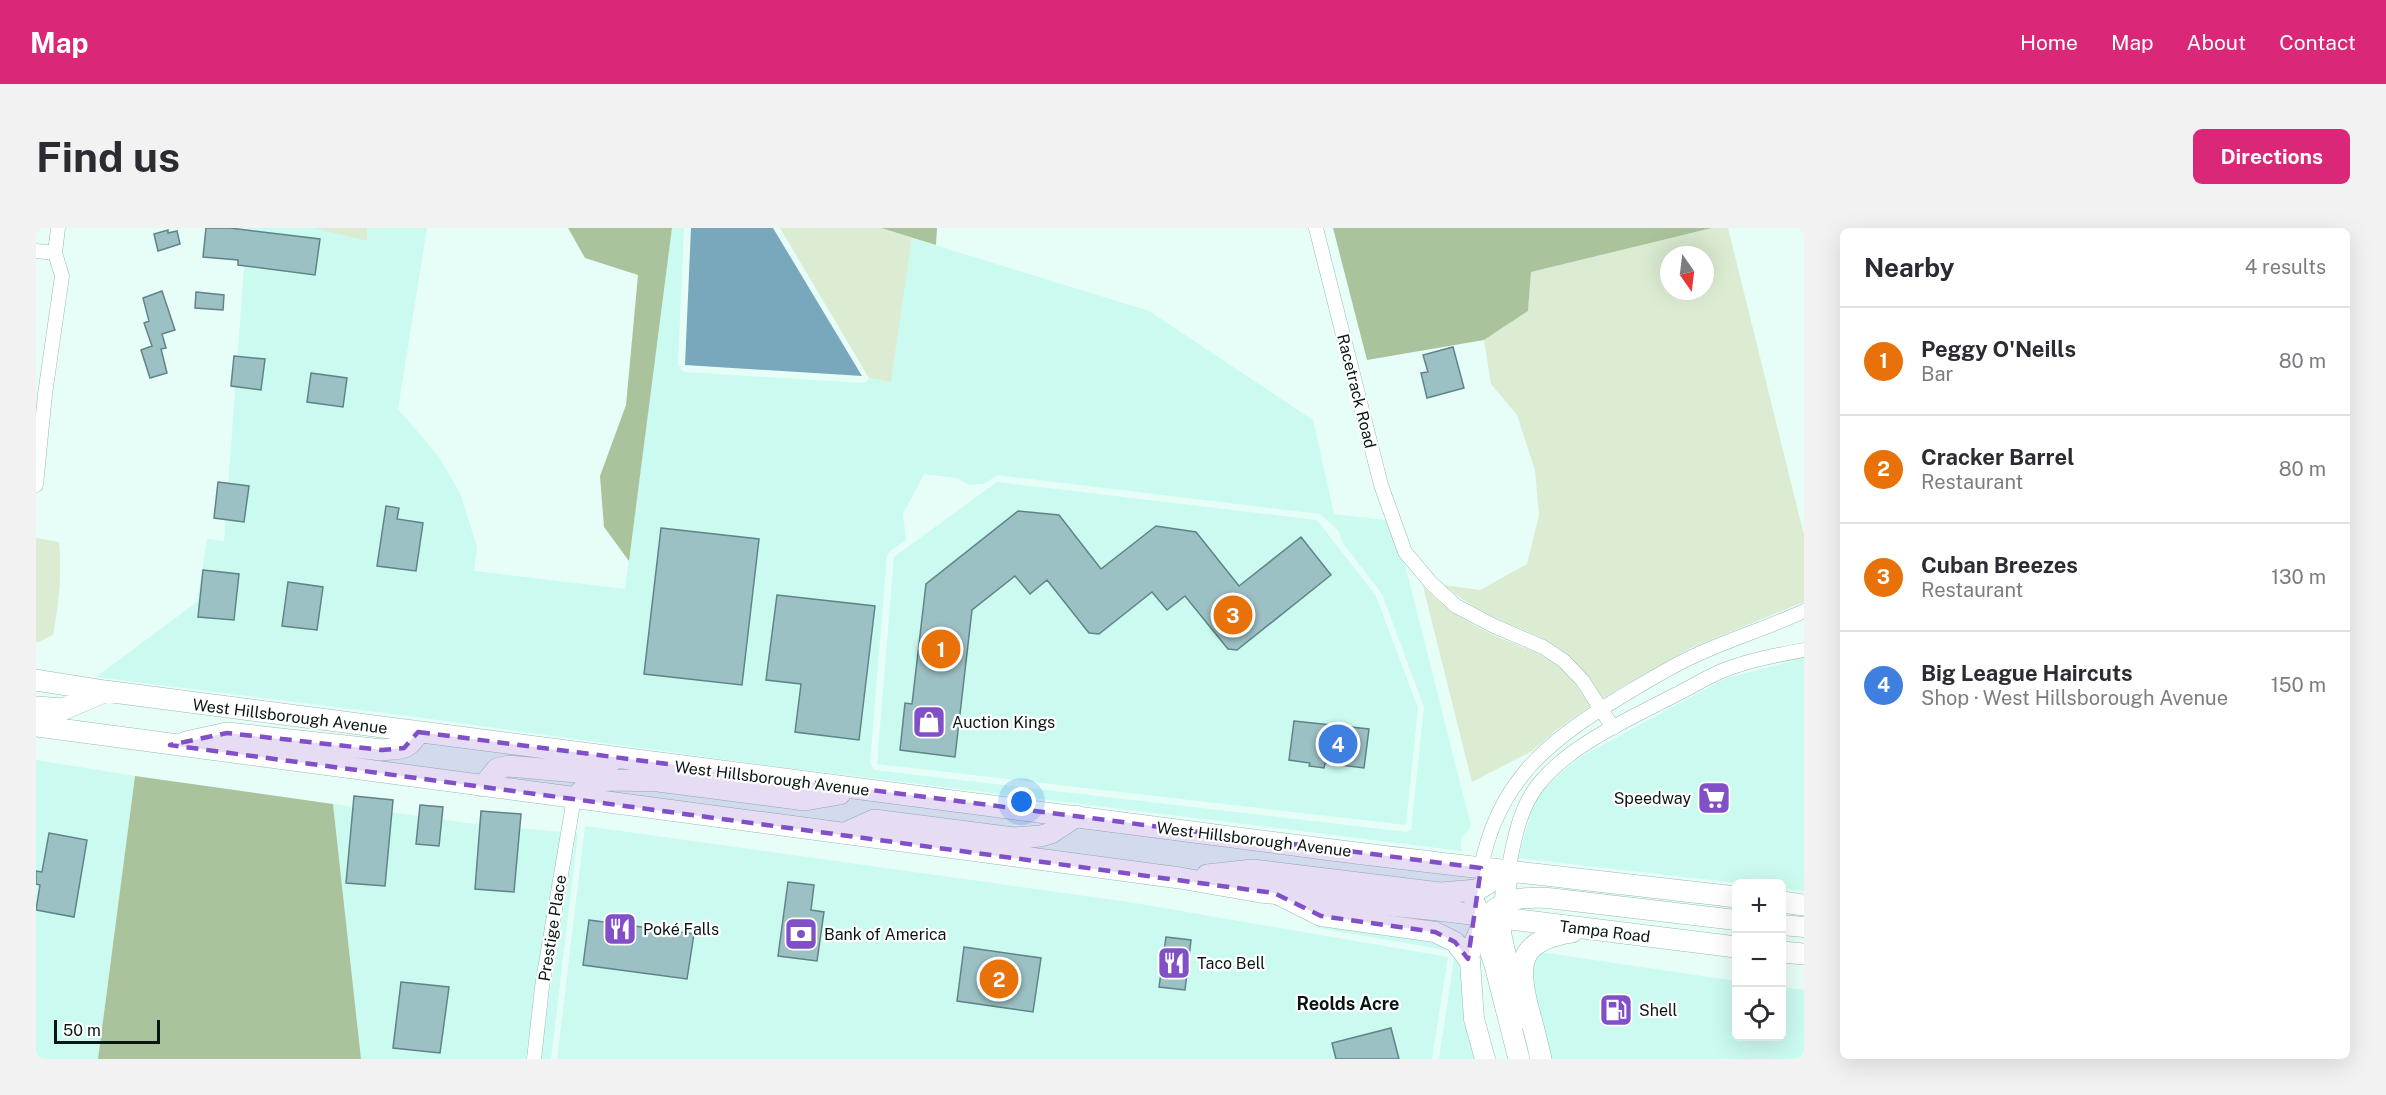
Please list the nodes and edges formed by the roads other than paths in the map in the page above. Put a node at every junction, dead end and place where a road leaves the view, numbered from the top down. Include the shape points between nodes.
1 (58, 228) edge
2 (1316, 228) edge
3 (36, 251) edge
4 (55, 253) junction
5 (36, 485) edge
6 (1804, 611) edge
7 (1804, 650) edge
8 (36, 680) edge
9 (105, 691) junction
10 (36, 707) edge
11 (1600, 709) junction
12 (36, 726) edge
13 (1613, 728) junction
14 (418, 732) junction
15 (170, 745) junction
16 (617, 758) junction
17 (483, 786) junction
18 (861, 790) junction
19 (574, 798) junction
20 (1077, 816) junction
21 (844, 834) junction
22 (1427, 861) junction
23 (1481, 868) junction
24 (1508, 871) junction
25 (1180, 878) junction
26 (1274, 893) junction
27 (1732, 896) edge
28 (1786, 903) edge
29 (1804, 905) edge
30 (1483, 908) junction
31 (1732, 919) edge
32 (1786, 925) edge
33 (1804, 927) edge
34 (1592, 929) junction
35 (1732, 945) edge
36 (1786, 952) edge
37 (1804, 954) edge
38 (1468, 958) junction
39 (534, 1059) edge
40 (1485, 1059) edge
41 (1519, 1059) edge
42 (1531, 1059) edge
43 (1541, 1059) edge

1 - 4 street
2 - 11 street, Racetrack Road via 1381,485 1405,552 1456,606 1564,661 1583,681
3 - 4 street
4 - 5 street via 62,276
6 - 11 street via 1694,656
7 - 13 street via 1724,670
8 - 9 main road, West Hillsborough Avenue
9 - 10 main road via 64,709
9 - 14 main road, West Hillsborough Avenue
11 - 13 street
11 - 23 street via 1560,737 1518,779 1489,833
12 - 15 main road
13 - 24 street via 1560,763 1538,784 1519,823
14 - 15 main road via 404,748 382,750 228,733
14 - 16 main road, West Hillsborough Avenue
15 - 17 main road
16 - 17 main road via 576,772 508,766 497,769
16 - 18 main road, West Hillsborough Avenue
17 - 19 main road
18 - 19 main road via 805,800 616,780 593,781
18 - 20 main road, West Hillsborough Avenue
19 - 21 main road
19 - 39 street, Prestige Place
20 - 21 main road via 1041,836 1014,838 874,820
20 - 22 main road, West Hillsborough Avenue
21 - 25 main road
22 - 23 main road, West Hillsborough Avenue
22 - 30 main road via 1457,879
23 - 24 main road, West Hillsborough Avenue
23 - 30 main road
24 - 27 main road
24 - 30 main road
24 - 30 main road
25 - 26 main road
25 - 30 main road via 1253,870 1440,892
26 - 30 main road
26 - 38 main road via 1321,916 1435,932 1455,942
28 - 29 main road
30 - 31 main road via 1517,898 1548,898
30 - 34 main road, Tampa Road
30 - 38 main road
30 - 41 main road
30 - 42 main road via 1501,933
32 - 33 main road
34 - 35 main road, Tampa Road
34 - 43 main road via 1551,936 1526,954 1521,981
36 - 37 main road
38 - 40 main road via 1474,1019

